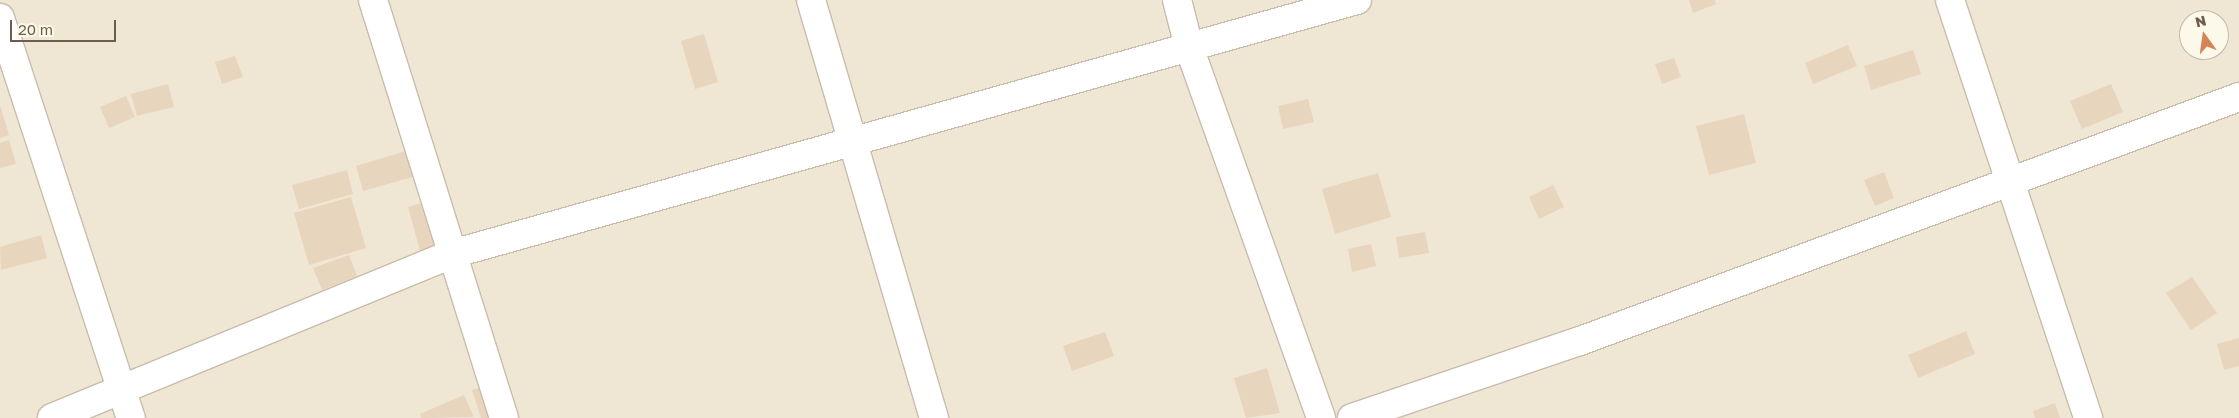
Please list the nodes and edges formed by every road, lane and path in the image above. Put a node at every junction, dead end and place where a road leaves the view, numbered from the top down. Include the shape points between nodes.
1 (373, 0) edge
2 (811, 0) edge
3 (1177, 0) edge
4 (1357, 0) edge
5 (1950, 0) edge
6 (0, 18) edge
7 (1189, 47) junction
8 (2239, 97) edge
9 (853, 142) junction
10 (2011, 181) junction
11 (452, 254) junction
12 (122, 389) junction
13 (52, 418) edge
14 (131, 418) edge
15 (504, 418) edge
16 (934, 418) edge
17 (1321, 418) edge
18 (1352, 418) edge
19 (2088, 418) edge

1 - 11 street
2 - 9 street
3 - 7 street
4 - 7 street
5 - 10 street
6 - 12 street
7 - 9 street
7 - 17 street
8 - 10 street
9 - 11 street
9 - 16 street
10 - 18 street via 1580,341
10 - 19 street
11 - 12 street
11 - 15 street
12 - 13 street
12 - 14 street

